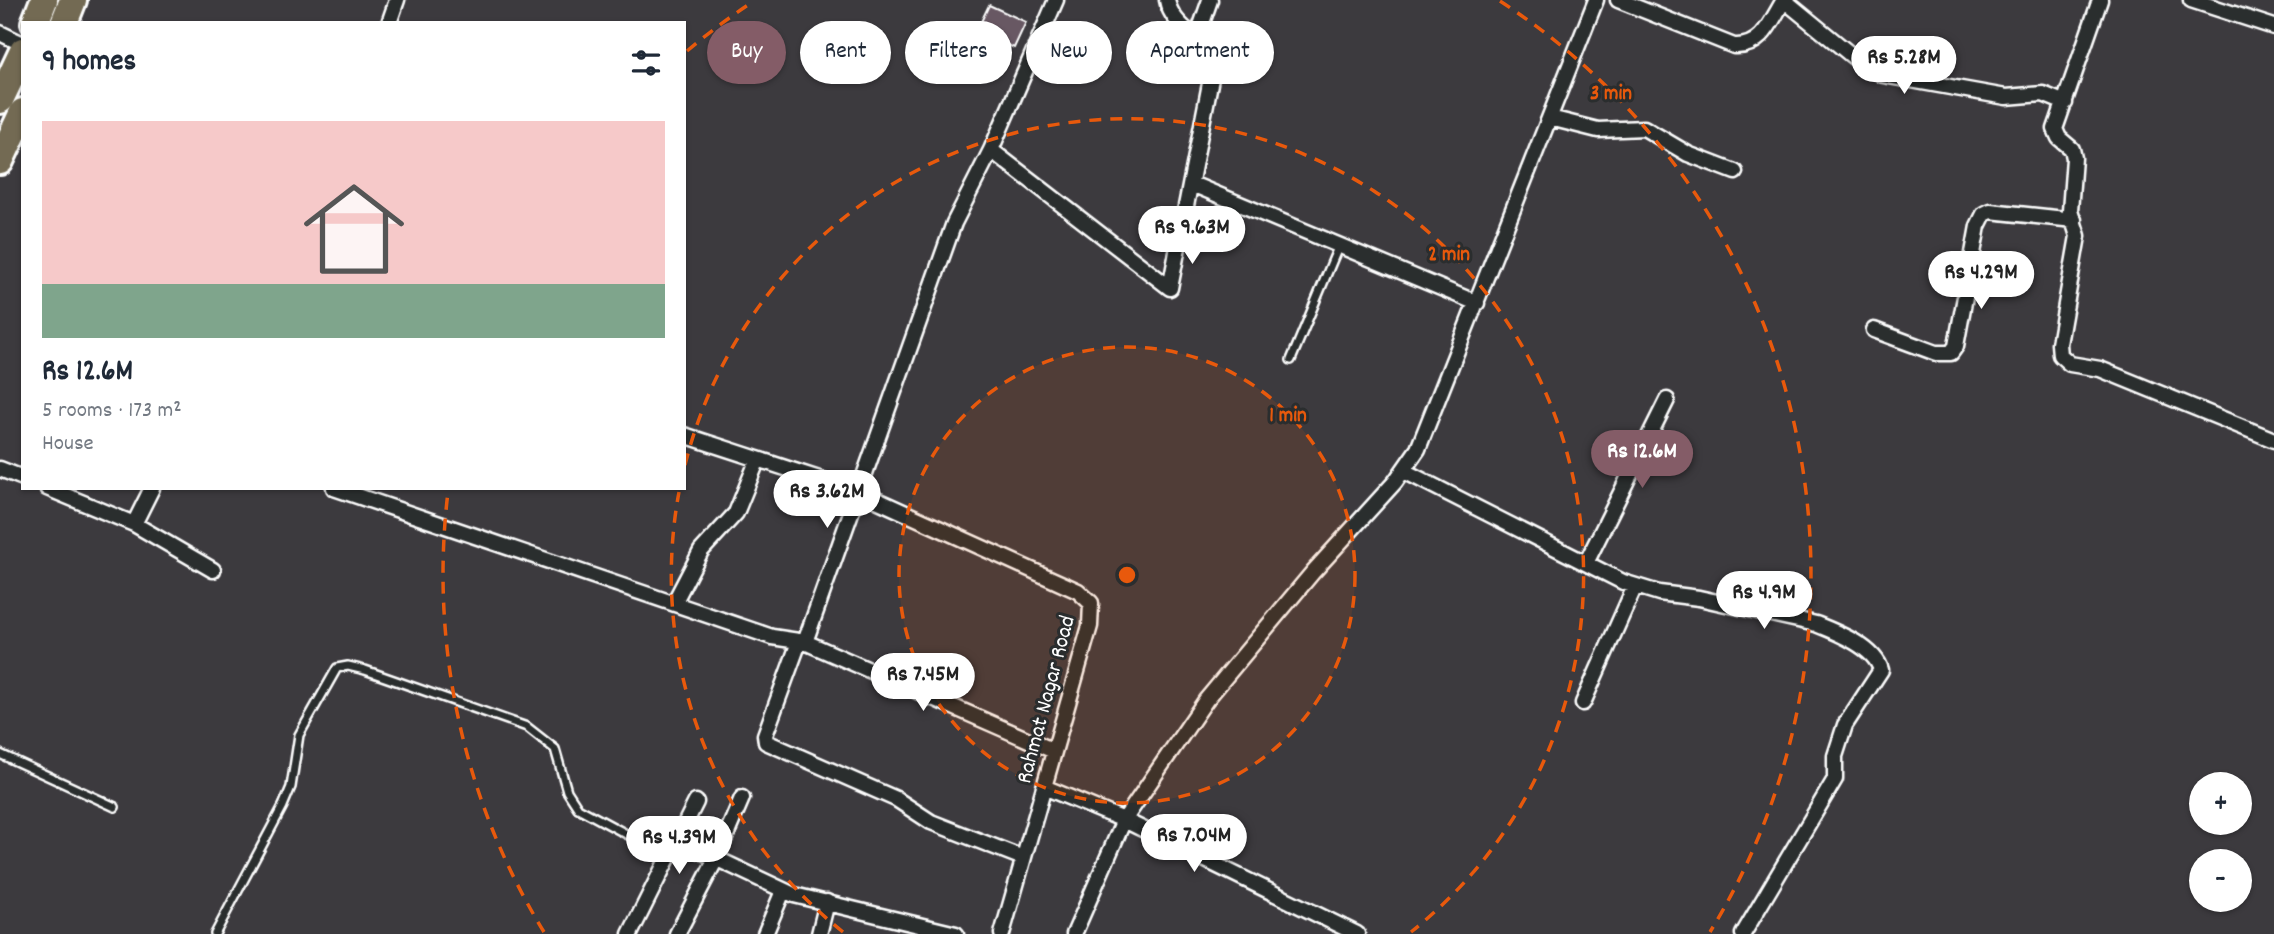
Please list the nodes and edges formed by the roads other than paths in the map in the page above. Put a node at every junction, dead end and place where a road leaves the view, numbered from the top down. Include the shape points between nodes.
1 (44, 0) edge
2 (73, 0) edge
3 (397, 0) edge
4 (1056, 0) edge
5 (1167, 0) edge
6 (1210, 0) edge
7 (1596, 0) edge
8 (1618, 0) edge
9 (2100, 0) edge
10 (2191, 0) edge
11 (36, 21) edge
12 (65, 21) edge
13 (390, 21) edge
14 (1176, 21) edge
15 (1203, 21) edge
16 (2274, 27) edge
17 (0, 33) edge
18 (21, 43) edge
19 (21, 55) edge
20 (1211, 84) edge
21 (0, 100) edge
22 (2065, 103) junction
23 (21, 116) edge
24 (1550, 118) junction
25 (991, 150) junction
26 (0, 161) edge
27 (1735, 173) dead end
28 (1192, 184) junction
29 (2074, 220) junction
30 (1339, 246) junction
31 (1478, 303) junction
32 (1874, 330) dead end
33 (1291, 360) dead end
34 (1667, 400) dead end
35 (686, 436) edge
36 (2274, 440) edge
37 (758, 459) junction
38 (0, 469) edge
39 (1404, 471) junction
40 (21, 477) edge
41 (52, 490) edge
42 (151, 490) edge
43 (340, 490) edge
44 (859, 492) junction
45 (134, 524) junction
46 (1586, 563) junction
47 (213, 569) dead end
48 (1635, 586) junction
49 (674, 603) junction
50 (802, 642) junction
51 (1583, 704) dead end
52 (1054, 751) junction
53 (0, 754) edge
54 (1044, 788) junction
55 (741, 798) dead end
56 (696, 802) dead end
57 (115, 807) dead end
58 (1124, 820) junction
59 (677, 840) junction
60 (669, 857) junction
61 (1023, 858) junction
62 (716, 859) junction
63 (783, 891) junction
64 (827, 902) junction
65 (897, 927) edge
66 (215, 934) edge
67 (630, 934) edge
68 (677, 934) edge
69 (765, 934) edge
70 (819, 934) edge
71 (956, 934) edge
72 (1002, 934) edge
73 (1074, 934) edge
74 (1357, 934) edge
75 (1743, 934) edge

1 - 11 highway
2 - 12 highway
3 - 13 street
4 - 25 street
5 - 14 street
6 - 15 street
7 - 24 street
8 - 22 street via 1743,47 1761,38 1784,0 1856,59 1883,75 2006,97 2043,93
9 - 22 street
10 - 16 street
17 - 18 street
19 - 21 highway
20 - 28 street
22 - 29 street via 2055,129 2074,158 2070,211
23 - 26 highway
24 - 27 street via 1598,130 1644,128
24 - 31 street
25 - 28 street via 1170,288
25 - 44 street via 954,223
28 - 30 street
29 - 32 street via 1984,214 1951,352 1936,353
29 - 36 street via 2078,236 2059,344 2065,362 2100,369
30 - 31 street
30 - 33 lane
31 - 39 street via 1418,449
34 - 46 street
35 - 37 street
37 - 44 street
37 - 49 street via 736,513 701,551
38 - 40 street
39 - 46 street
39 - 58 street via 1228,671
41 - 45 street
42 - 45 street
43 - 49 street
44 - 50 street
44 - 52 street, Rahmat Nagar Road via 1078,591 1091,603 1090,626
45 - 47 street
46 - 48 street
48 - 51 street
48 - 75 street via 1816,624 1847,639 1879,663 1877,678 1845,725 1836,751 1835,779
49 - 50 street via 772,637
50 - 52 street
50 - 61 street via 766,742 896,799 931,822
52 - 54 street, Rahmat Nagar Road
53 - 57 lane
54 - 58 street
54 - 61 street, Rahmat Nagar Road
55 - 62 street
56 - 59 street
58 - 73 street
58 - 74 street
59 - 60 street
59 - 62 street
60 - 66 lane via 578,808 567,791 555,749 527,727 365,670 337,668 299,735 291,787 283,806
60 - 67 street
61 - 72 street, Rahmat Nagar Road
62 - 63 street
62 - 68 street
63 - 64 street
63 - 69 street
64 - 65 street
64 - 70 street
65 - 71 street

